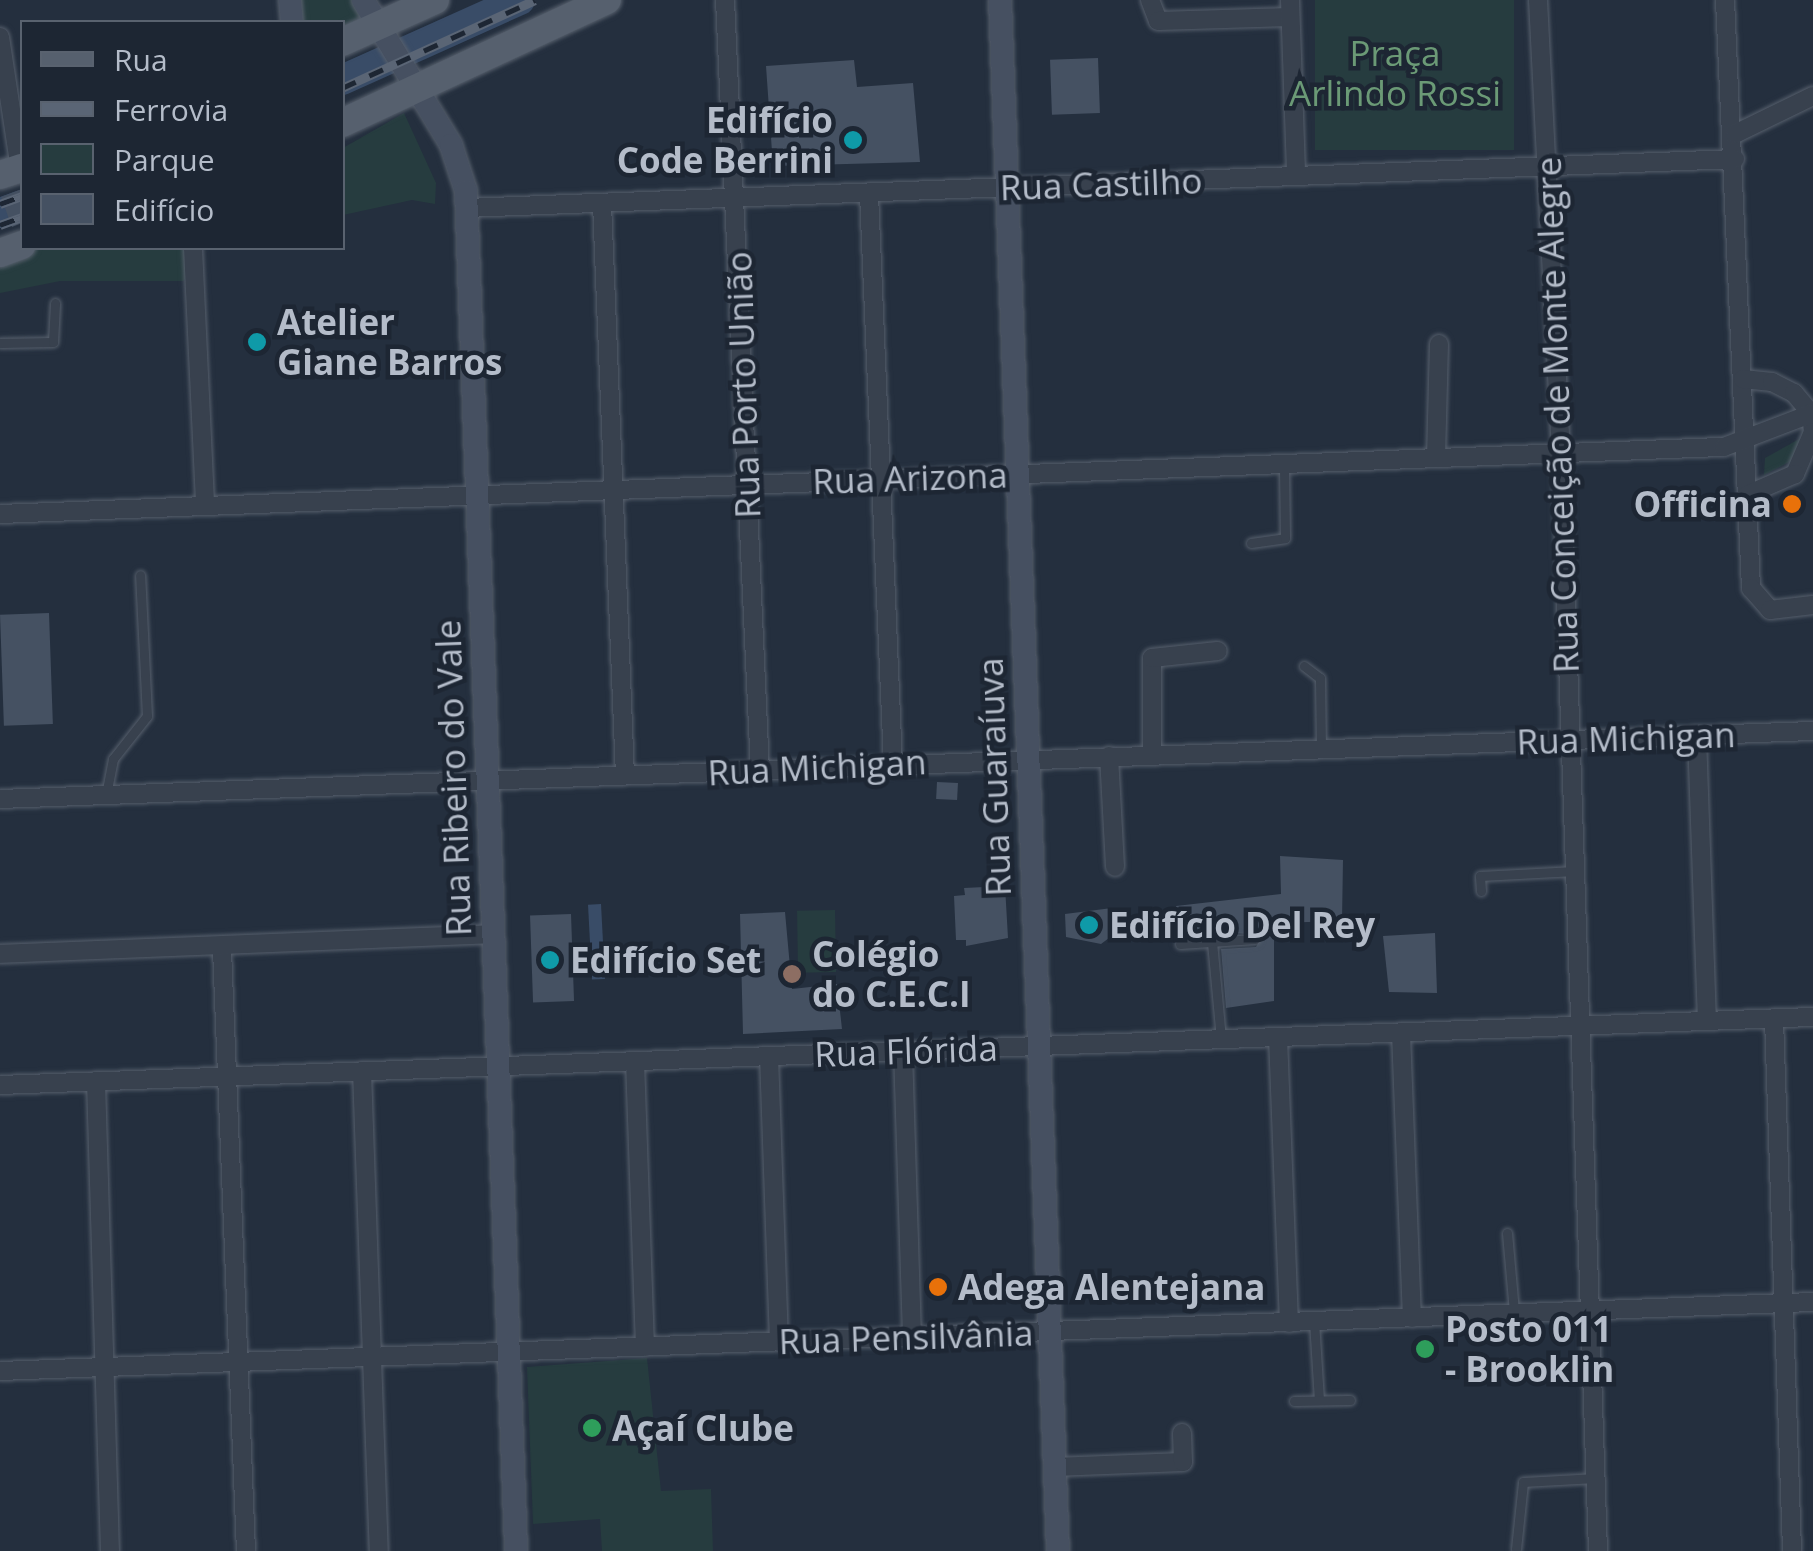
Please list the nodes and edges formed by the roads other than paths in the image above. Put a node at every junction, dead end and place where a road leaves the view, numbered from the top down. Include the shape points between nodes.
1 (363, 0) edge
2 (414, 0) edge
3 (434, 0) edge
4 (607, 0) edge
5 (725, 0) edge
6 (1000, 0) edge
7 (1150, 0) edge
8 (1538, 0) edge
9 (1725, 0) edge
10 (1290, 8) edge
11 (384, 34) junction
12 (345, 41) edge
13 (0, 44) edge
14 (413, 84) junction
15 (1813, 96) edge
16 (345, 121) edge
17 (1735, 134) junction
18 (1736, 159) junction
19 (1548, 167) junction
20 (14, 171) edge
21 (1296, 176) junction
22 (1007, 188) junction
23 (869, 194) junction
24 (736, 198) junction
25 (602, 203) junction
26 (466, 208) junction
27 (193, 250) edge
28 (55, 303) dead end
29 (0, 344) edge
30 (1439, 344) dead end
31 (1743, 378) junction
32 (1812, 413) edge
33 (1745, 441) junction
34 (1561, 454) junction
35 (1436, 458) junction
36 (1284, 464) junction
37 (1016, 474) junction
38 (881, 479) junction
39 (747, 485) junction
40 (612, 490) junction
41 (477, 495) junction
42 (1747, 496) junction
43 (205, 504) junction
44 (0, 514) edge
45 (1251, 543) dead end
46 (140, 575) dead end
47 (1813, 605) edge
48 (1218, 651) dead end
49 (1304, 666) dead end
50 (1813, 732) edge
51 (1698, 736) junction
52 (1569, 741) junction
53 (1321, 748) junction
54 (1152, 754) junction
55 (1109, 756) junction
56 (1029, 758) junction
57 (893, 764) junction
58 (760, 770) junction
59 (626, 776) junction
60 (486, 782) junction
61 (106, 795) junction
62 (0, 799) edge
63 (1115, 867) dead end
64 (1575, 871) junction
65 (1465, 876) dead end
66 (1480, 876) junction
67 (1481, 891) dead end
68 (494, 934) junction
69 (1255, 938) dead end
70 (1212, 942) junction
71 (1180, 944) dead end
72 (222, 949) junction
73 (0, 954) edge
74 (1813, 1018) edge
75 (1774, 1019) junction
76 (1708, 1021) junction
77 (1580, 1026) junction
78 (1402, 1033) junction
79 (1278, 1037) junction
80 (1221, 1040) junction
81 (1039, 1046) junction
82 (903, 1051) junction
83 (769, 1056) junction
84 (635, 1061) junction
85 (497, 1066) junction
86 (362, 1072) junction
87 (230, 1077) junction
88 (96, 1081) junction
89 (0, 1085) edge
90 (1506, 1233) dead end
91 (1813, 1302) edge
92 (1784, 1303) junction
93 (1591, 1312) junction
94 (1514, 1315) junction
95 (1412, 1318) junction
96 (1314, 1320) junction
97 (1290, 1322) junction
98 (1050, 1332) junction
99 (912, 1336) junction
100 (779, 1342) junction
101 (645, 1348) junction
102 (508, 1354) junction
103 (372, 1358) junction
104 (242, 1366) junction
105 (104, 1367) junction
106 (0, 1371) edge
107 (1294, 1400) dead end
108 (1319, 1400) junction
109 (1350, 1400) dead end
110 (1182, 1433) dead end
111 (1054, 1468) junction
112 (1596, 1478) junction
113 (1516, 1549) edge
114 (110, 1551) edge
115 (246, 1551) edge
116 (379, 1551) edge
117 (516, 1551) edge
118 (1058, 1551) edge
119 (1598, 1551) edge
120 (1792, 1551) edge

1 - 11 street, Rua Ribeiro do Vale
2 - 11 main road
3 - 11 main road
4 - 14 main road
5 - 24 street, Rua Porto União
6 - 22 street, Rua Guaraíuva
7 - 10 street via 1158,21
8 - 19 street, Rua Conceição de Monte Alegre
9 - 17 street
10 - 21 street
11 - 12 main road
11 - 14 street, Rua Ribeiro do Vale
13 - 20 street
14 - 16 main road
14 - 26 street, Rua Ribeiro do Vale via 451,144
15 - 17 street
17 - 18 street
18 - 19 street, Rua Castilho
18 - 31 street
19 - 21 street, Rua Castilho
19 - 34 street, Rua Conceição de Monte Alegre
21 - 22 street, Rua Castilho
22 - 23 street, Rua Castilho
22 - 37 street, Rua Guaraíuva
23 - 24 street, Rua Castilho
23 - 38 street
24 - 25 street, Rua Castilho
24 - 39 street, Rua Porto União
25 - 26 street, Rua Castilho
25 - 40 street
26 - 41 street, Rua Ribeiro do Vale
27 - 43 street
28 - 29 lane via 53,342
30 - 35 street
31 - 32 street via 1783,385
31 - 33 street
32 - 33 street, Rua Arizona
32 - 42 street via 1805,463 1782,482
33 - 34 street, Rua Arizona
33 - 42 street
34 - 35 street, Rua Arizona
34 - 52 street, Rua Conceição de Monte Alegre
35 - 36 street, Rua Arizona
36 - 37 street, Rua Arizona
36 - 45 lane via 1285,538
37 - 38 street, Rua Arizona
37 - 56 street, Rua Guaraíuva
38 - 39 street, Rua Arizona
38 - 57 street
39 - 40 street, Rua Arizona
39 - 58 street, Rua Porto União
40 - 41 street, Rua Arizona
40 - 59 street
41 - 43 street, Rua Arizona
41 - 60 street, Rua Ribeiro do Vale
42 - 47 street via 1751,588 1770,610
43 - 44 street, Rua Arizona
46 - 61 lane via 147,716 112,760
48 - 54 street via 1152,658
49 - 53 lane via 1320,678
50 - 51 street, Rua Michigan
51 - 52 street, Rua Michigan
51 - 76 street
52 - 53 street, Rua Michigan
52 - 64 street, Rua Conceição de Monte Alegre
53 - 54 street, Rua Michigan
54 - 55 street, Rua Michigan
55 - 56 street, Rua Michigan
55 - 63 street
56 - 57 street, Rua Michigan
56 - 81 street, Rua Guaraíuva
57 - 58 street, Rua Michigan
58 - 59 street, Rua Michigan
59 - 60 street, Rua Michigan
60 - 61 street, Rua Michigan
60 - 68 street, Rua Ribeiro do Vale
61 - 62 street, Rua Michigan
64 - 66 lane
64 - 77 street, Rua Conceição de Monte Alegre
65 - 66 lane
66 - 67 lane
68 - 72 street
68 - 85 street, Rua Ribeiro do Vale
69 - 70 lane
70 - 71 lane
70 - 80 lane
72 - 73 street
72 - 87 street
74 - 75 street, Rua Flórida
75 - 76 street, Rua Flórida
75 - 92 street
76 - 77 street, Rua Flórida
77 - 78 street, Rua Flórida
77 - 93 street, Rua Conceição de Monte Alegre
78 - 79 street, Rua Flórida
78 - 95 street
79 - 80 street, Rua Flórida
79 - 97 street
80 - 81 street, Rua Flórida
81 - 82 street, Rua Flórida
81 - 98 street, Rua Guaraíuva
82 - 83 street, Rua Flórida
82 - 99 street
83 - 84 street, Rua Flórida
83 - 100 street
84 - 85 street, Rua Flórida
84 - 101 street
85 - 86 street, Rua Flórida
85 - 102 street, Rua Ribeiro do Vale
86 - 87 street, Rua Flórida
86 - 103 street
87 - 88 street, Rua Flórida
87 - 104 street
88 - 89 street, Rua Flórida
88 - 105 street
90 - 94 lane
91 - 92 street, Rua Pensilvânia
92 - 93 street, Rua Pensilvânia
92 - 120 street
93 - 94 street, Rua Pensilvânia
93 - 112 street, Rua Conceição de Monte Alegre
94 - 95 street, Rua Pensilvânia
95 - 96 street, Rua Pensilvânia
96 - 97 street, Rua Pensilvânia
96 - 108 lane
97 - 98 street, Rua Pensilvânia
98 - 99 street, Rua Pensilvânia
98 - 111 street, Rua Guaraíuva
99 - 100 street, Rua Pensilvânia
100 - 101 street, Rua Pensilvânia
101 - 102 street, Rua Pensilvânia
102 - 103 street, Rua Pensilvânia
102 - 117 street, Rua Ribeiro do Vale
103 - 104 street, Rua Pensilvânia
103 - 116 street
104 - 105 street, Rua Pensilvânia
104 - 115 street
105 - 106 street, Rua Pensilvânia
105 - 114 street
107 - 108 lane
108 - 109 lane
110 - 111 street via 1183,1462
111 - 118 street, Rua Guaraíuva
112 - 113 lane via 1522,1482
112 - 119 street, Rua Conceição de Monte Alegre

